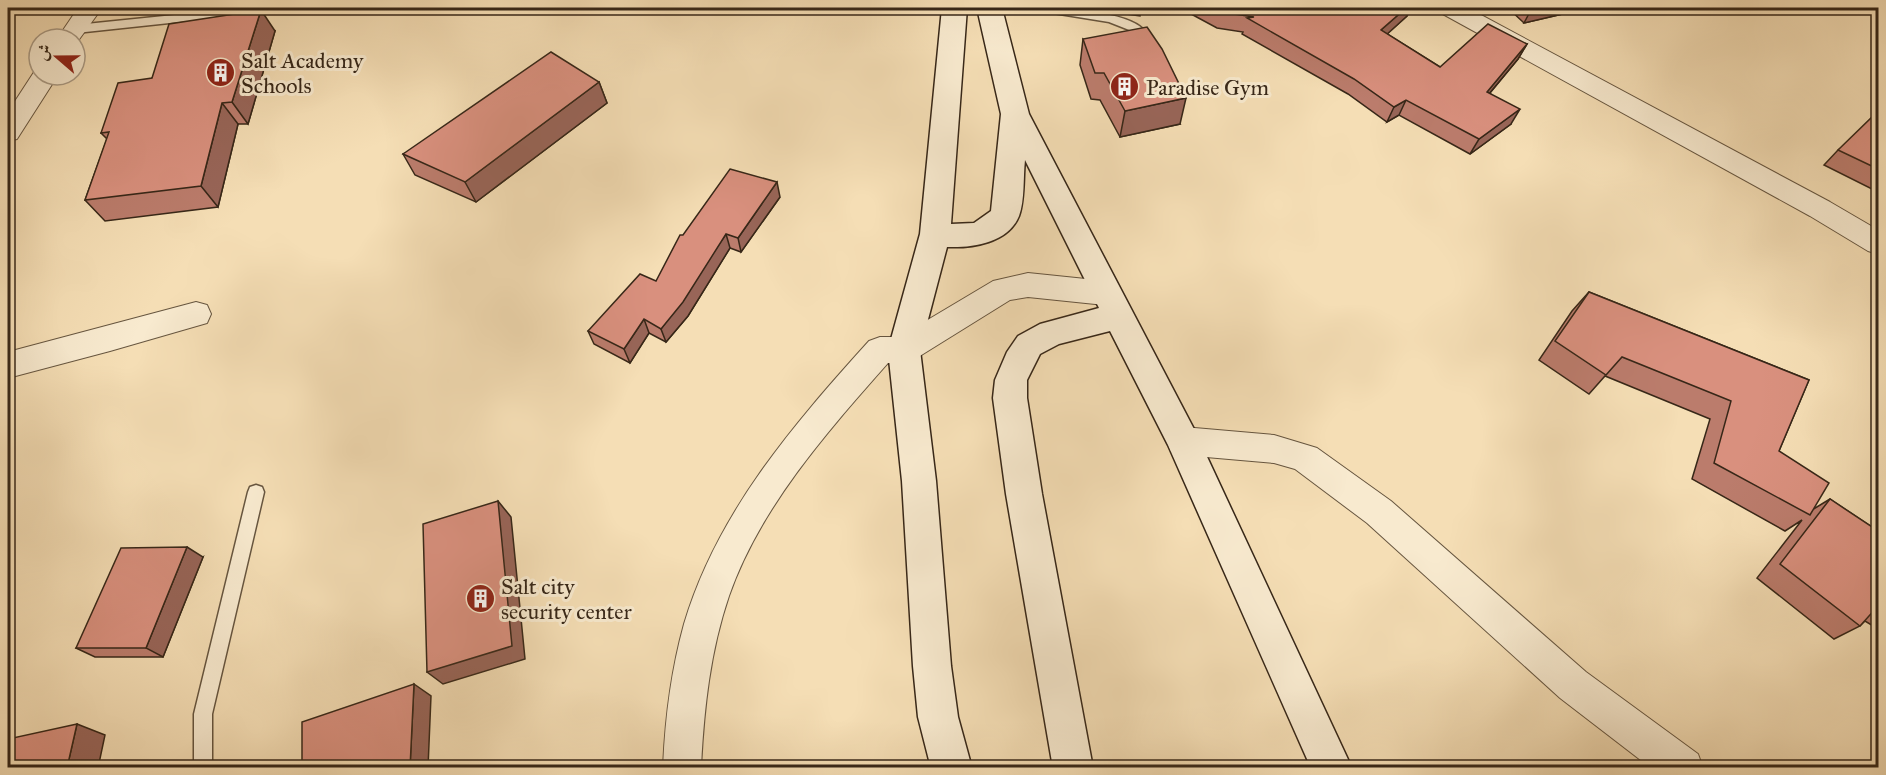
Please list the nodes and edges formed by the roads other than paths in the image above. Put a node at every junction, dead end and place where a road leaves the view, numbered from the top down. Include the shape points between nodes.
1 (90, 8) edge
2 (273, 8) edge
3 (954, 8) edge
4 (990, 8) edge
5 (1047, 8) edge
6 (1450, 8) edge
7 (77, 27) edge
8 (1137, 29) edge
9 (87, 32) edge
10 (37, 87) edge
11 (1015, 114) junction
12 (8, 132) edge
13 (935, 234) junction
14 (1878, 243) edge
15 (1112, 305) junction
16 (196, 314) dead end
17 (904, 350) junction
18 (8, 364) edge
19 (1183, 441) junction
20 (256, 492) dead end
21 (203, 768) edge
22 (682, 768) edge
23 (952, 768) edge
24 (1073, 768) edge
25 (1332, 768) edge
26 (1684, 768) edge

1 - 7 street
2 - 9 lane
3 - 13 main road
4 - 11 main road
5 - 8 lane via 1111,19
6 - 14 street
10 - 12 street
11 - 13 main road via 1005,214 986,233 960,237
11 - 15 main road
13 - 17 main road
15 - 17 street via 1045,285 1003,289
15 - 19 main road
15 - 24 main road via 1029,345 1011,380 1010,398 1024,494
16 - 18 street
17 - 22 street via 880,350 842,393 802,439 734,544 709,602 692,667
17 - 23 main road via 919,481 932,666 938,717
19 - 25 main road
19 - 26 street via 1274,449 1305,458 1379,512 1573,685
20 - 21 lane via 203,714

